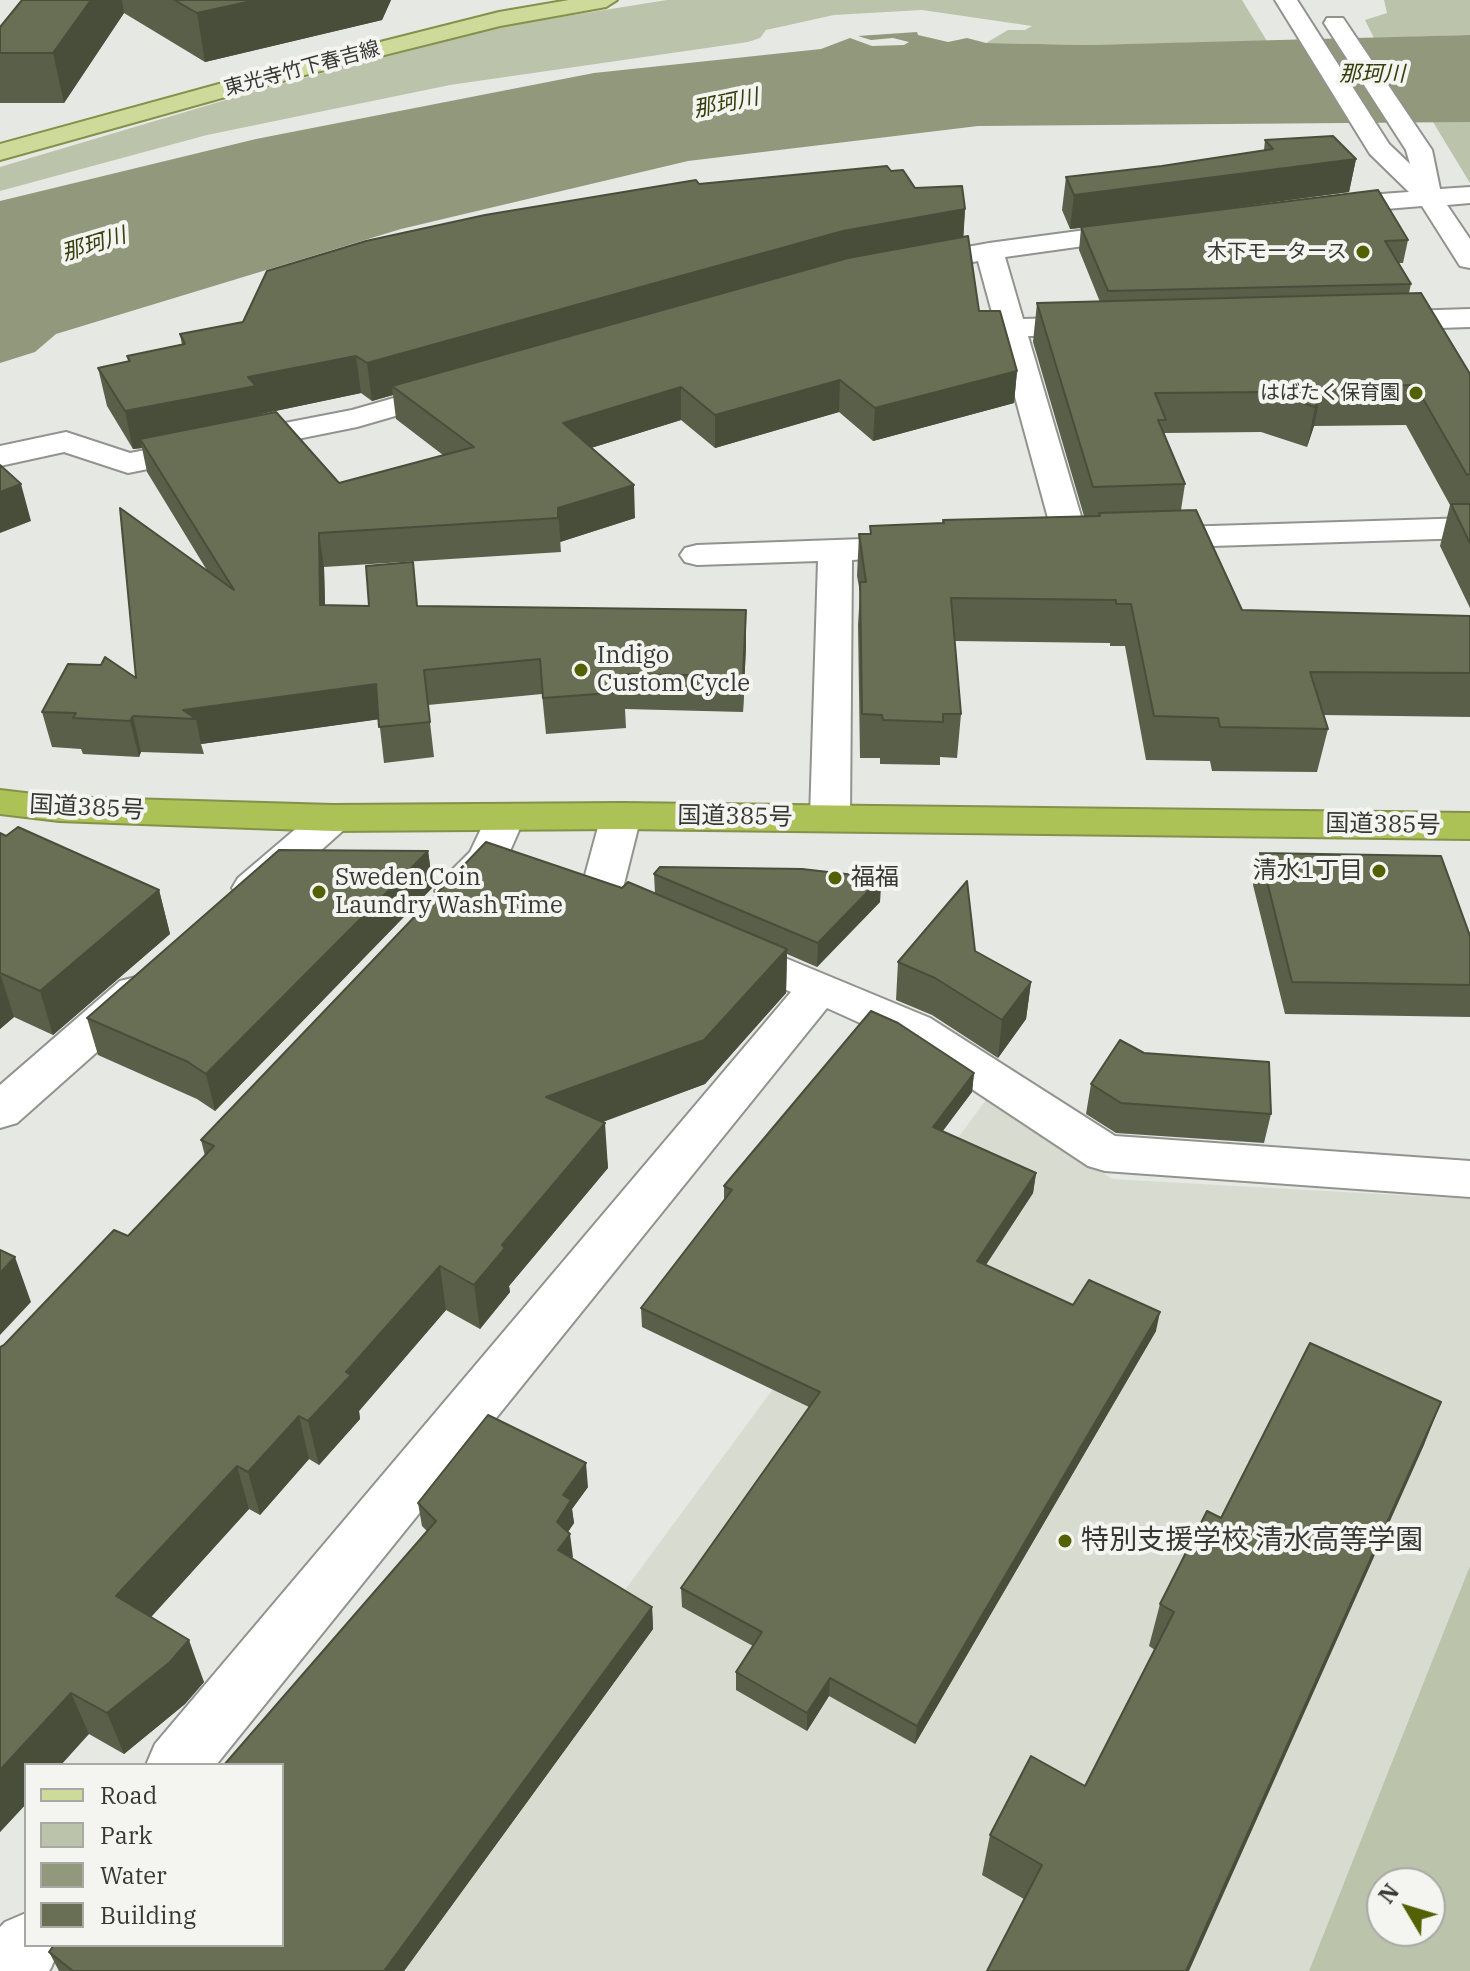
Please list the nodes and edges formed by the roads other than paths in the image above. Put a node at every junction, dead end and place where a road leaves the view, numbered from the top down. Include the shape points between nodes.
1 (606, 0) edge
2 (1286, 0) edge
3 (1320, 0) edge
4 (0, 152) edge
5 (1470, 195) edge
6 (1430, 198) junction
7 (1294, 210) edge
8 (1172, 226) edge
9 (989, 251) junction
10 (1470, 260) edge
11 (886, 270) edge
12 (1470, 318) edge
13 (1355, 321) edge
14 (1120, 326) edge
15 (1010, 328) junction
16 (478, 383) edge
17 (0, 456) edge
18 (1470, 528) edge
19 (945, 546) edge
20 (835, 551) junction
21 (697, 555) dead end
22 (0, 802) edge
23 (621, 816) junction
24 (333, 818) junction
25 (830, 818) junction
26 (504, 819) junction
27 (1470, 826) edge
28 (222, 916) edge
29 (425, 924) edge
30 (163, 967) edge
31 (820, 987) junction
32 (0, 1111) edge
33 (1470, 1179) edge
34 (179, 1763) edge
35 (26, 1947) edge
36 (6, 1971) edge

1 - 4 main road, 東光寺竹下春吉線 via 499,19
2 - 6 street via 1379,149
3 - 6 street via 1419,150
5 - 6 street
6 - 7 street
6 - 10 street
8 - 9 street
9 - 11 street
9 - 15 street
12 - 13 street
14 - 15 street
15 - 18 street via 1083,540
16 - 17 street via 357,418 128,463 66,442
19 - 20 street
20 - 21 street
20 - 25 street
22 - 24 highway, 国道385号 via 59,809
23 - 25 highway, 国道385号
23 - 26 highway, 国道385号
23 - 31 street via 602,890
24 - 26 highway, 国道385号
24 - 28 street
25 - 27 highway, 国道385号
26 - 29 street via 488,858
30 - 32 street
31 - 33 street via 914,1029 1105,1153
31 - 34 street
35 - 36 street

